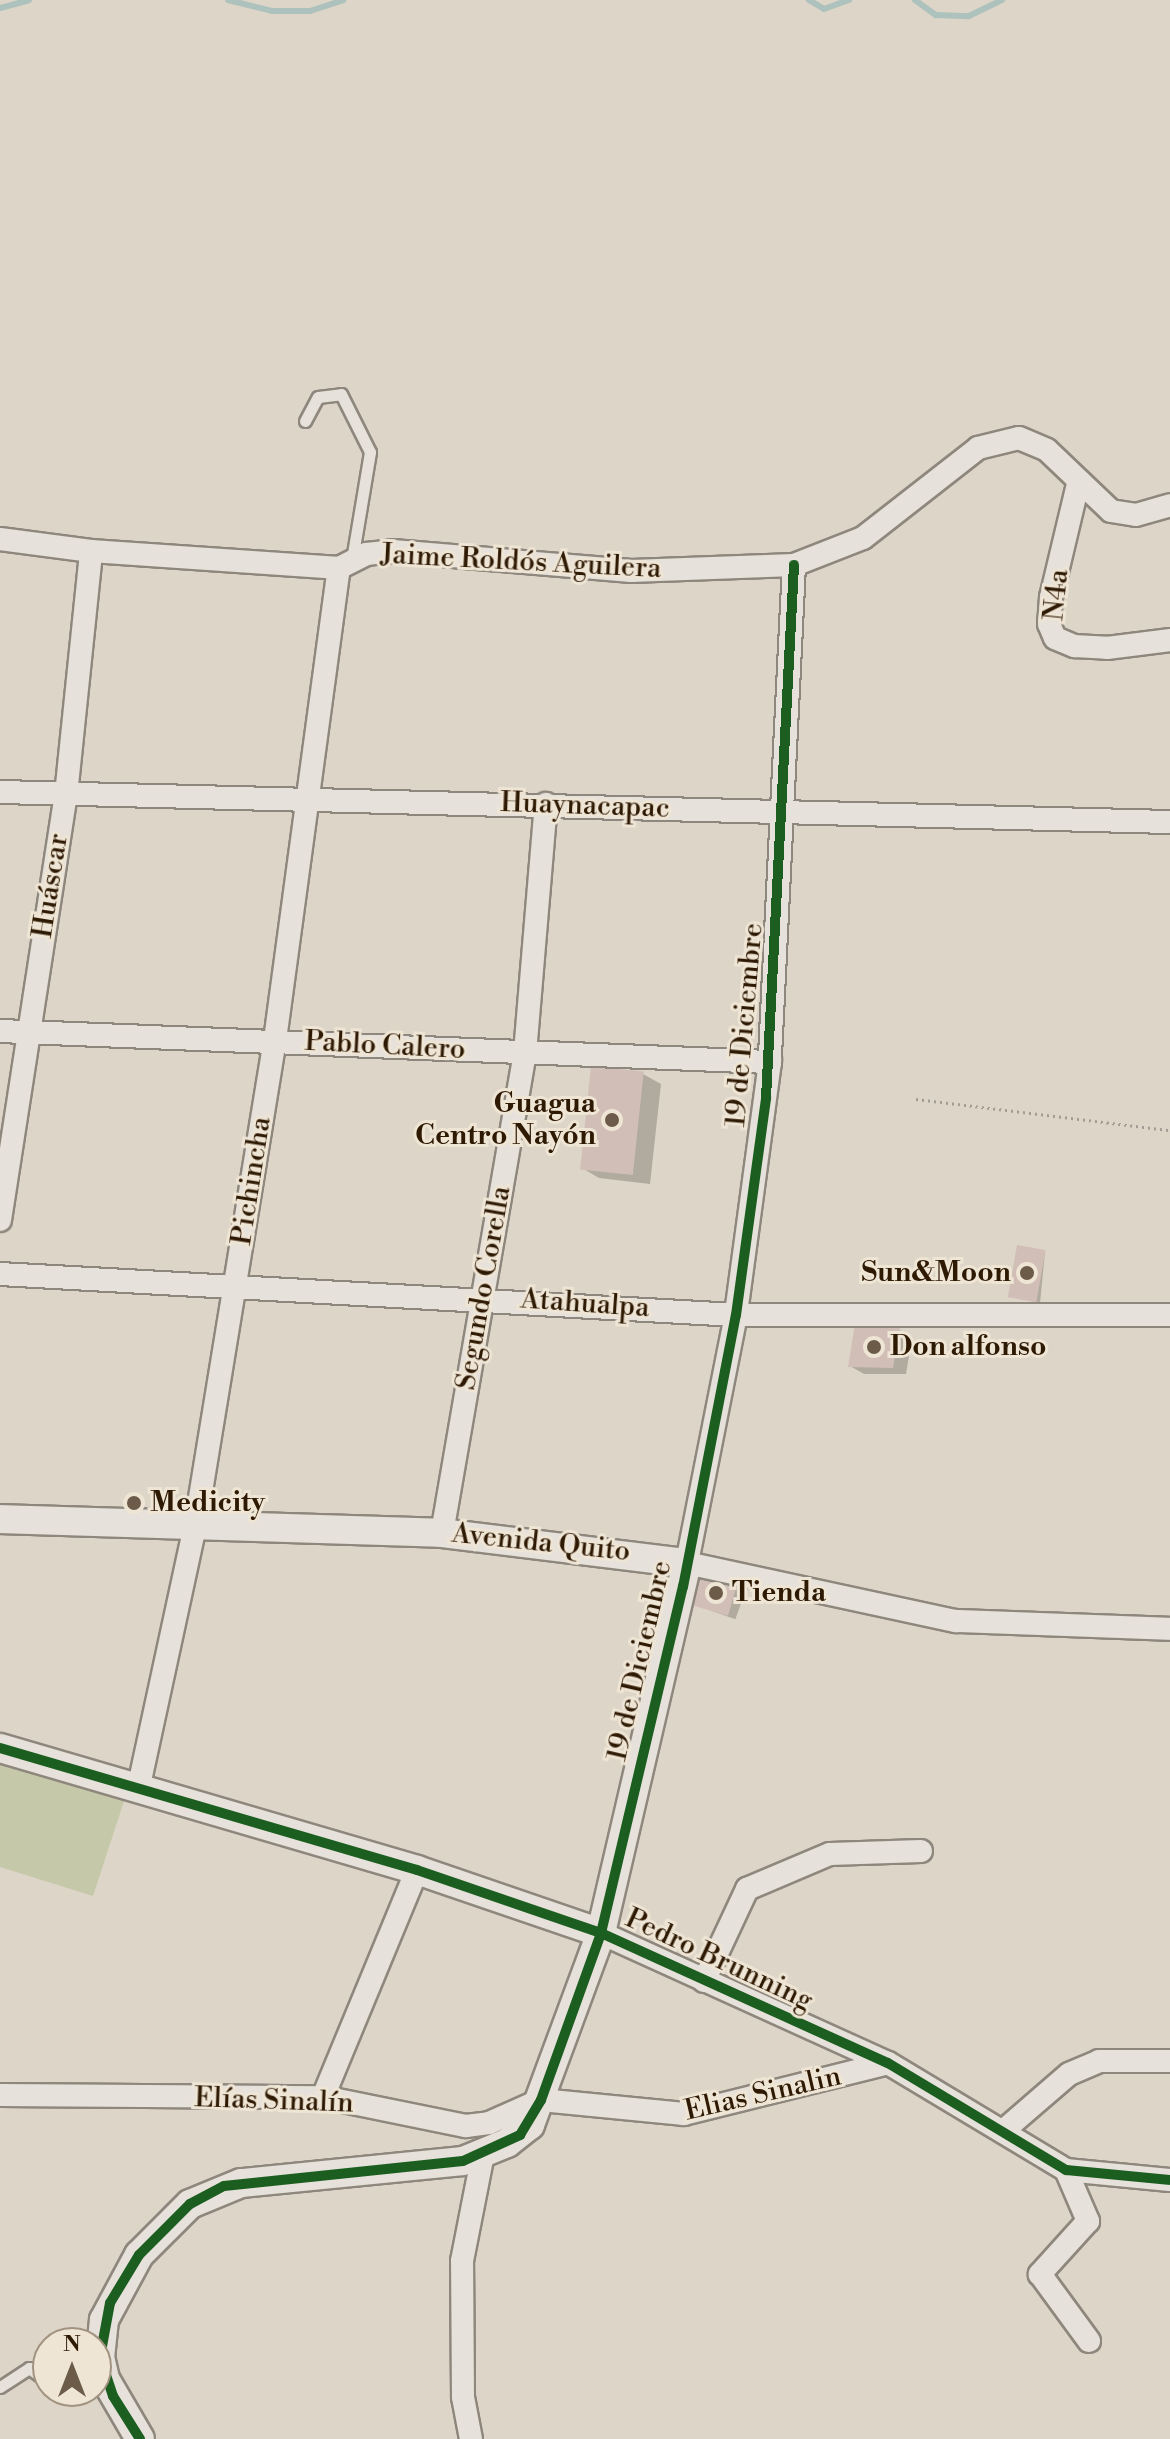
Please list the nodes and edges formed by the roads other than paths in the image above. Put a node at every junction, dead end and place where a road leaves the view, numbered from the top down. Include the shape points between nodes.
1 (305, 421) dead end
2 (1078, 484) junction
3 (1170, 505) edge
4 (0, 539) edge
5 (91, 551) junction
6 (345, 565) junction
7 (794, 565) junction
8 (1170, 640) edge
9 (0, 792) edge
10 (66, 795) junction
11 (310, 797) junction
12 (546, 804) junction
13 (785, 814) junction
14 (1170, 822) edge
15 (0, 1031) edge
16 (28, 1032) junction
17 (275, 1040) junction
18 (525, 1053) junction
19 (770, 1062) junction
20 (0, 1220) edge
21 (0, 1274) edge
22 (235, 1286) junction
23 (481, 1297) junction
24 (736, 1315) junction
25 (1170, 1315) edge
26 (0, 1519) edge
27 (196, 1522) junction
28 (442, 1533) junction
29 (687, 1563) junction
30 (1170, 1629) edge
31 (0, 1748) edge
32 (138, 1790) junction
33 (921, 1851) dead end
34 (417, 1870) junction
35 (601, 1933) junction
36 (704, 1981) junction
37 (1170, 2061) edge
38 (888, 2063) junction
39 (0, 2094) edge
40 (323, 2097) junction
41 (541, 2100) junction
42 (1003, 2131) junction
43 (483, 2154) junction
44 (1066, 2170) junction
45 (1170, 2180) edge
46 (102, 2327) edge
47 (1089, 2341) dead end
48 (32, 2370) edge
49 (0, 2387) edge
50 (112, 2391) edge
51 (140, 2439) edge
52 (471, 2439) edge

1 - 6 lane via 318,397 341,394 370,452
2 - 3 street, Jaime Roldós Aguilera via 1111,511 1136,515
2 - 7 street, Jaime Roldós Aguilera via 1032,440 999,441 978,448 863,538
2 - 8 street, N4a via 1051,597 1049,624 1055,638 1074,646 1107,648
4 - 5 street, Jaime Roldós Aguilera
5 - 6 street, Jaime Roldós Aguilera
5 - 10 street, Huáscar
6 - 7 street, Jaime Roldós Aguilera via 393,551 631,571
6 - 11 street, Pichincha
7 - 13 street, 19 de Diciembre
9 - 10 street, Huaynacapac
10 - 11 street, Huaynacapac
10 - 16 street, Huáscar
11 - 12 street, Huaynacapac
11 - 17 street, Pichincha
12 - 13 street, Huaynacapac
12 - 18 street, Segundo Corella
13 - 14 street, Huaynacapac
13 - 19 street, 19 de Diciembre
15 - 16 street, Pablo Calero
16 - 17 street, Pablo Calero
16 - 20 street, Huáscar
17 - 18 street, Pablo Calero
17 - 22 street, Pichincha
18 - 19 street, Pablo Calero
18 - 23 street, Segundo Corella
19 - 24 street, 19 de Diciembre
21 - 22 street, Atahualpa
22 - 23 street, Atahualpa
22 - 27 street, Pichincha
23 - 24 street, Atahualpa
23 - 28 street, Segundo Corella
24 - 25 street, Atahualpa
24 - 29 street, 19 de Diciembre
26 - 27 street, Avenida Quito
27 - 28 street, Avenida Quito
27 - 32 street, Pichincha
28 - 29 street, Avenida Quito
29 - 30 street, Avenida Quito via 956,1621
29 - 35 street, 19 de Diciembre
31 - 32 street, Pedro Brunning
32 - 34 street, Pedro Brunning
33 - 36 street via 830,1854 747,1889
34 - 35 street, Pedro Brunning
34 - 40 street
35 - 36 street, Pedro Brunning
35 - 41 street, 19 de Diciembre
36 - 38 street, Pedro Brunning
37 - 42 street via 1099,2061 1069,2074
38 - 41 street, Elias Sinalin via 675,2115
38 - 42 street, Pedro Brunning
39 - 40 street, Elías Sinalín
40 - 41 street, Elías Sinalín via 466,2126 489,2123
41 - 43 street, 19 de Diciembre via 520,2135
42 - 44 street, Pedro Brunning
43 - 46 street, 19 de Diciembre via 434,2166 241,2183 208,2193 170,2221 139,2255
43 - 52 street via 462,2261 463,2397
44 - 45 street, Pedro Brunning
44 - 47 street via 1088,2221 1040,2274
48 - 49 lane
50 - 51 street, 19 de Diciembre

